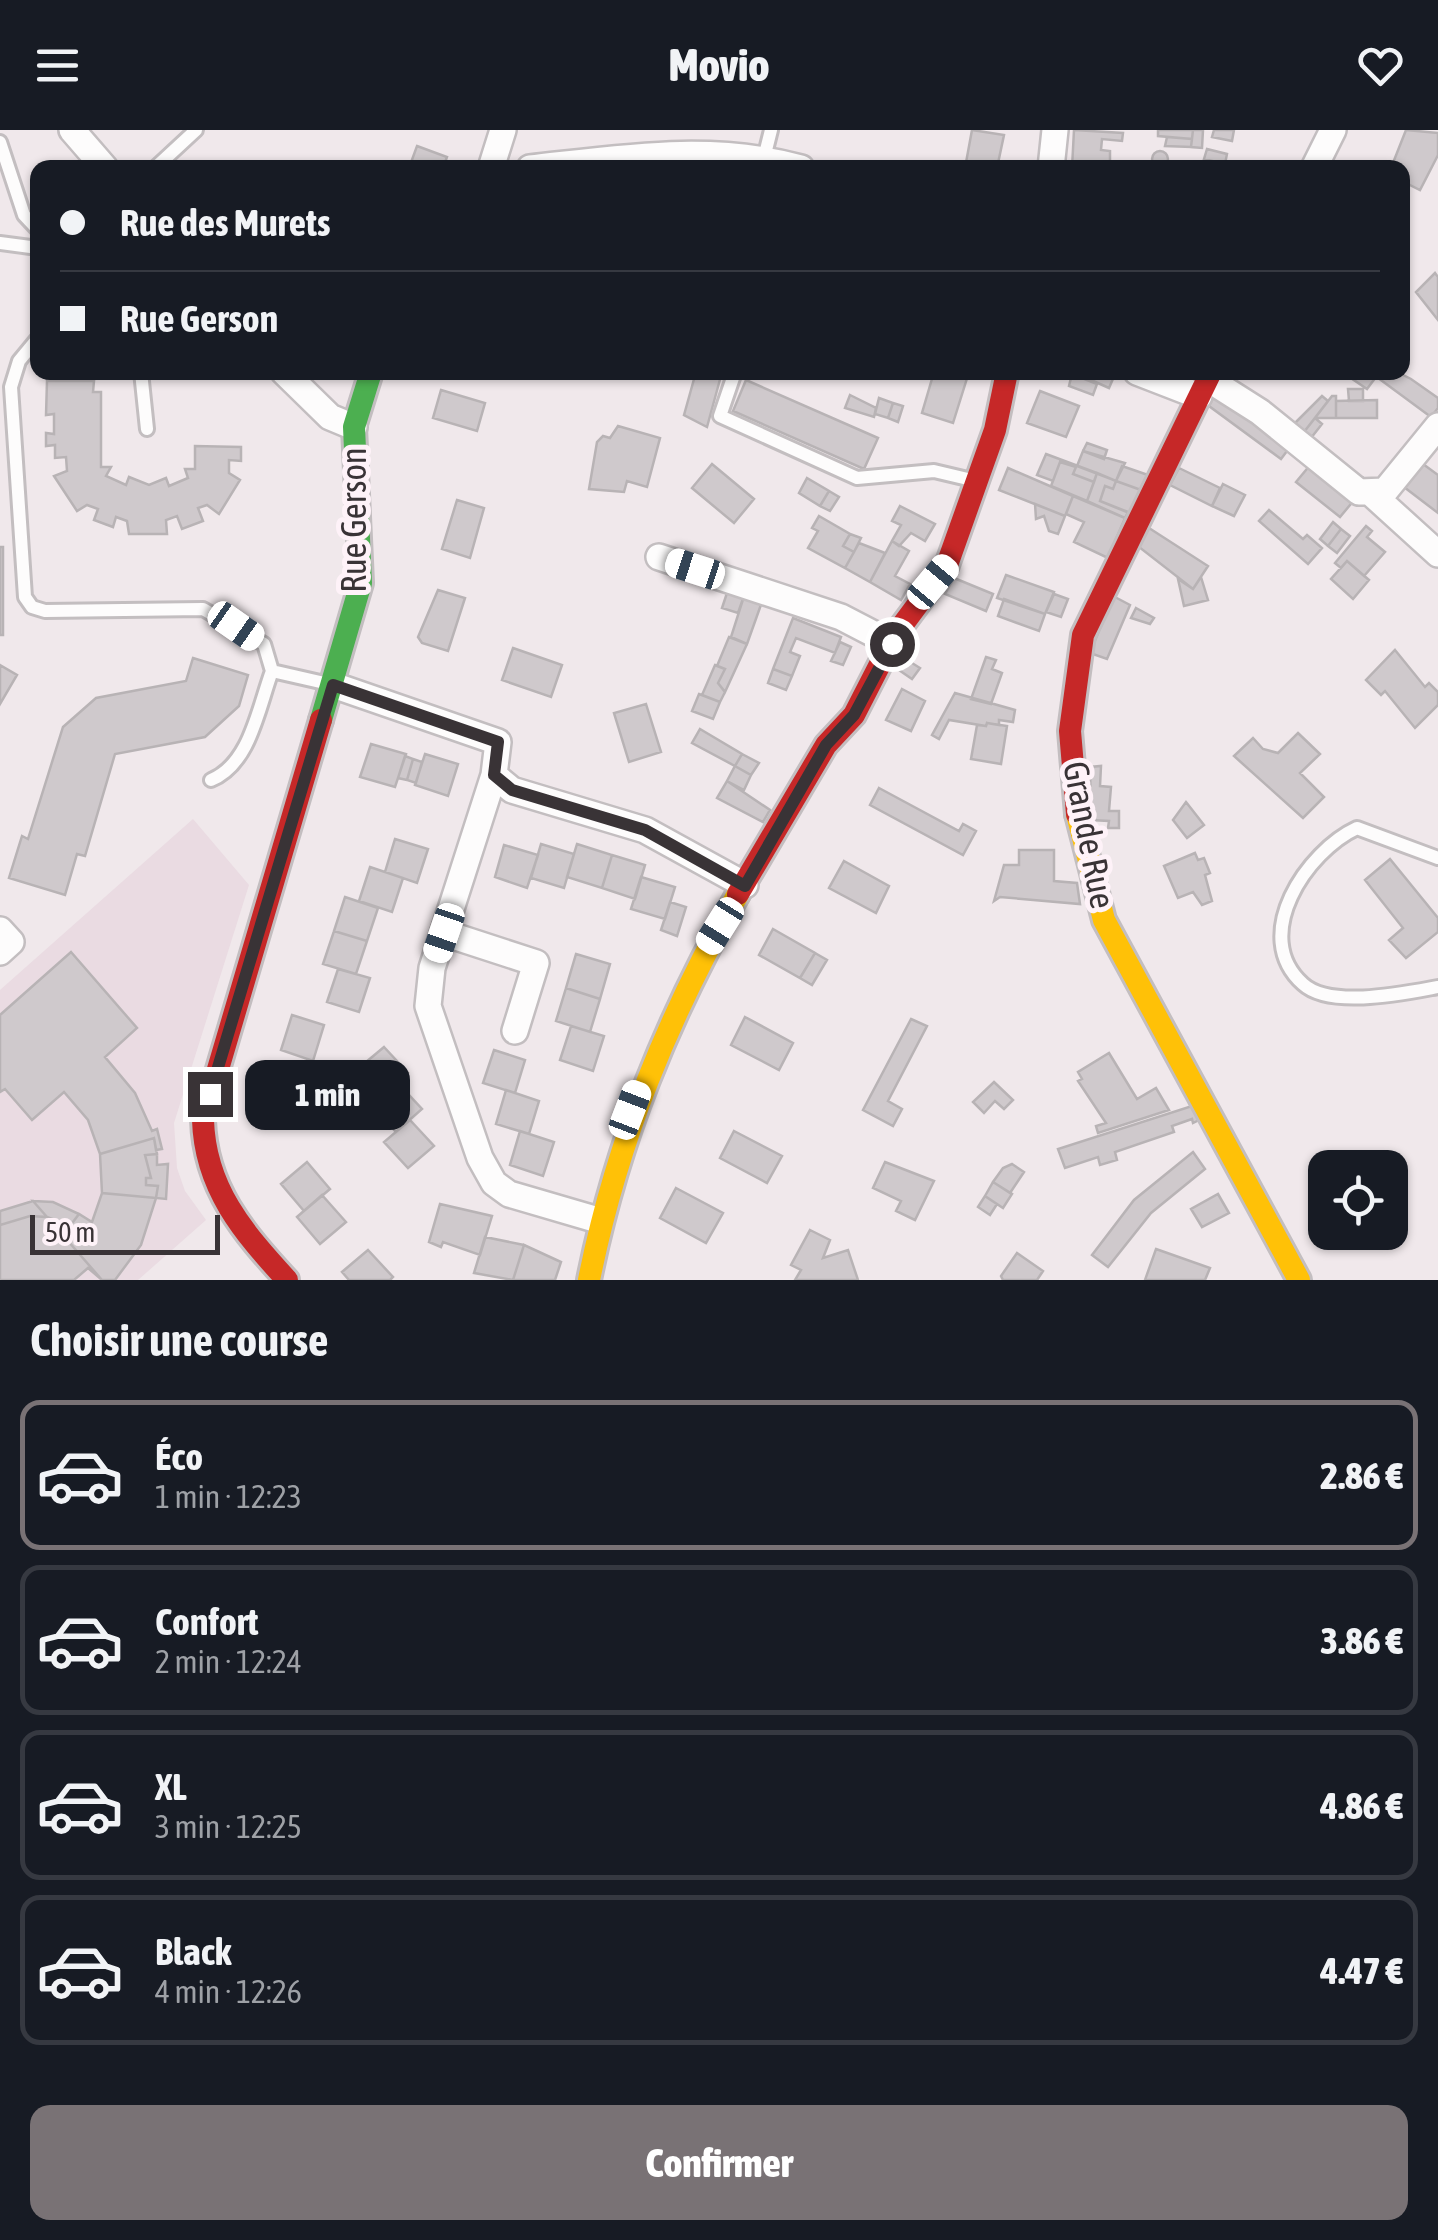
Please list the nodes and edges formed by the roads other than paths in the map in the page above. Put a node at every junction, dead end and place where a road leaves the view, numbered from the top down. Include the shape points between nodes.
1 (72, 130) edge
2 (196, 130) edge
3 (503, 130) edge
4 (771, 130) edge
5 (1055, 130) edge
6 (1333, 130) edge
7 (0, 142) edge
8 (764, 158) junction
9 (98, 160) edge
10 (164, 160) edge
11 (494, 160) edge
12 (606, 160) edge
13 (771, 160) edge
14 (1052, 160) edge
15 (1318, 160) edge
16 (30, 221) edge
17 (0, 243) edge
18 (30, 247) edge
19 (30, 348) edge
20 (143, 380) edge
21 (292, 380) edge
22 (369, 380) edge
23 (732, 380) edge
24 (1005, 380) edge
25 (1206, 382) edge
26 (1438, 426) edge
27 (354, 427) junction
28 (147, 430) dead end
29 (977, 481) junction
30 (1372, 494) junction
31 (1438, 554) edge
32 (659, 557) dead end
33 (892, 644) junction
34 (272, 672) junction
35 (333, 685) junction
36 (494, 775) junction
37 (211, 780) dead end
38 (1438, 858) edge
39 (745, 886) junction
40 (0, 930) edge
41 (444, 933) junction
42 (0, 952) edge
43 (1438, 987) edge
44 (514, 1031) dead end
45 (598, 1220) junction
46 (278, 1270) edge
47 (250, 1280) edge
48 (588, 1280) edge
49 (1299, 1280) edge

1 - 9 street
2 - 10 lane
3 - 11 street
4 - 8 lane
5 - 14 street
6 - 15 street
7 - 16 lane
8 - 12 street via 685,152
8 - 13 street
17 - 18 lane
19 - 34 lane via 11,387 25,597 32,607 203,610 264,644
20 - 28 lane
21 - 27 street via 330,417
22 - 27 street, Rue Gerson
23 - 29 lane via 720,416 857,478 934,470
24 - 29 street
25 - 30 street via 1260,412 1359,492
25 - 49 street, Grande Rue via 1083,635 1070,730 1072,780 1104,920
26 - 30 street via 1400,477
27 - 35 street, Rue Gerson via 361,582
29 - 33 street via 948,565
30 - 31 street
32 - 33 street via 840,616
33 - 39 street
34 - 35 lane
34 - 37 lane via 239,760
35 - 36 street via 498,742
35 - 46 street, Rue Gerson via 203,1120 201,1152 209,1180
36 - 39 street via 512,790 645,830
36 - 41 street
38 - 43 lane via 1357,828 1334,839 1287,900 1280,945 1303,984 1334,998
39 - 45 street via 683,987 651,1055
40 - 42 street via 11,942
41 - 44 street via 536,963
41 - 45 street via 428,1006 484,1167 509,1194
45 - 48 street
46 - 47 street

